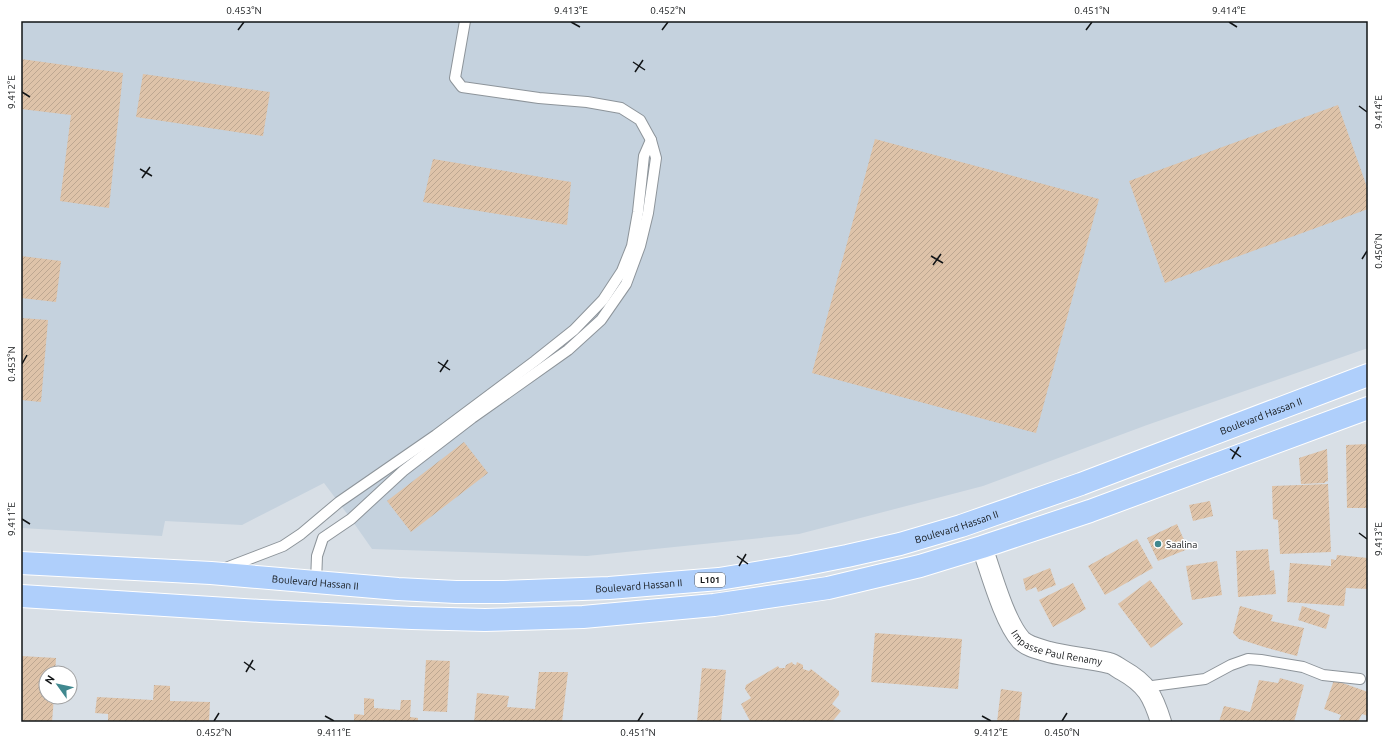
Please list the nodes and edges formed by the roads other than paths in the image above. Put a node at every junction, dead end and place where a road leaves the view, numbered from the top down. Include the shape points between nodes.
1 (465, 21) edge
2 (651, 140) junction
3 (1368, 375) edge
4 (1368, 408) edge
5 (982, 547) junction
6 (21, 563) edge
7 (211, 573) junction
8 (316, 582) junction
9 (21, 596) edge
10 (1360, 679) dead end
11 (1145, 686) junction
12 (1161, 722) edge

1 - 2 lane via 455,78 462,87 621,108 640,120
2 - 7 lane via 644,156 632,246 622,271 603,300 574,330 436,435 339,502 301,534 283,546
2 - 8 lane via 656,158 654,178 640,246 626,284 601,320 568,350 472,418 403,471 351,519 322,538 317,556
3 - 8 highway, Boulevard Hassan II / L101 via 961,526 900,544 792,567 672,584 554,590 456,592
4 - 5 highway via 1098,508
5 - 9 highway via 920,566 828,588 714,606 583,617 486,620 412,618
5 - 11 street, Impasse Paul Renamy via 1002,603 1022,640 1035,648 1055,654 1110,663
6 - 7 highway, Boulevard Hassan II / L101
7 - 8 highway, Boulevard Hassan II / L101
10 - 11 lane via 1323,675 1303,667 1248,659 1205,679
11 - 12 street, Impasse Paul Renamy

